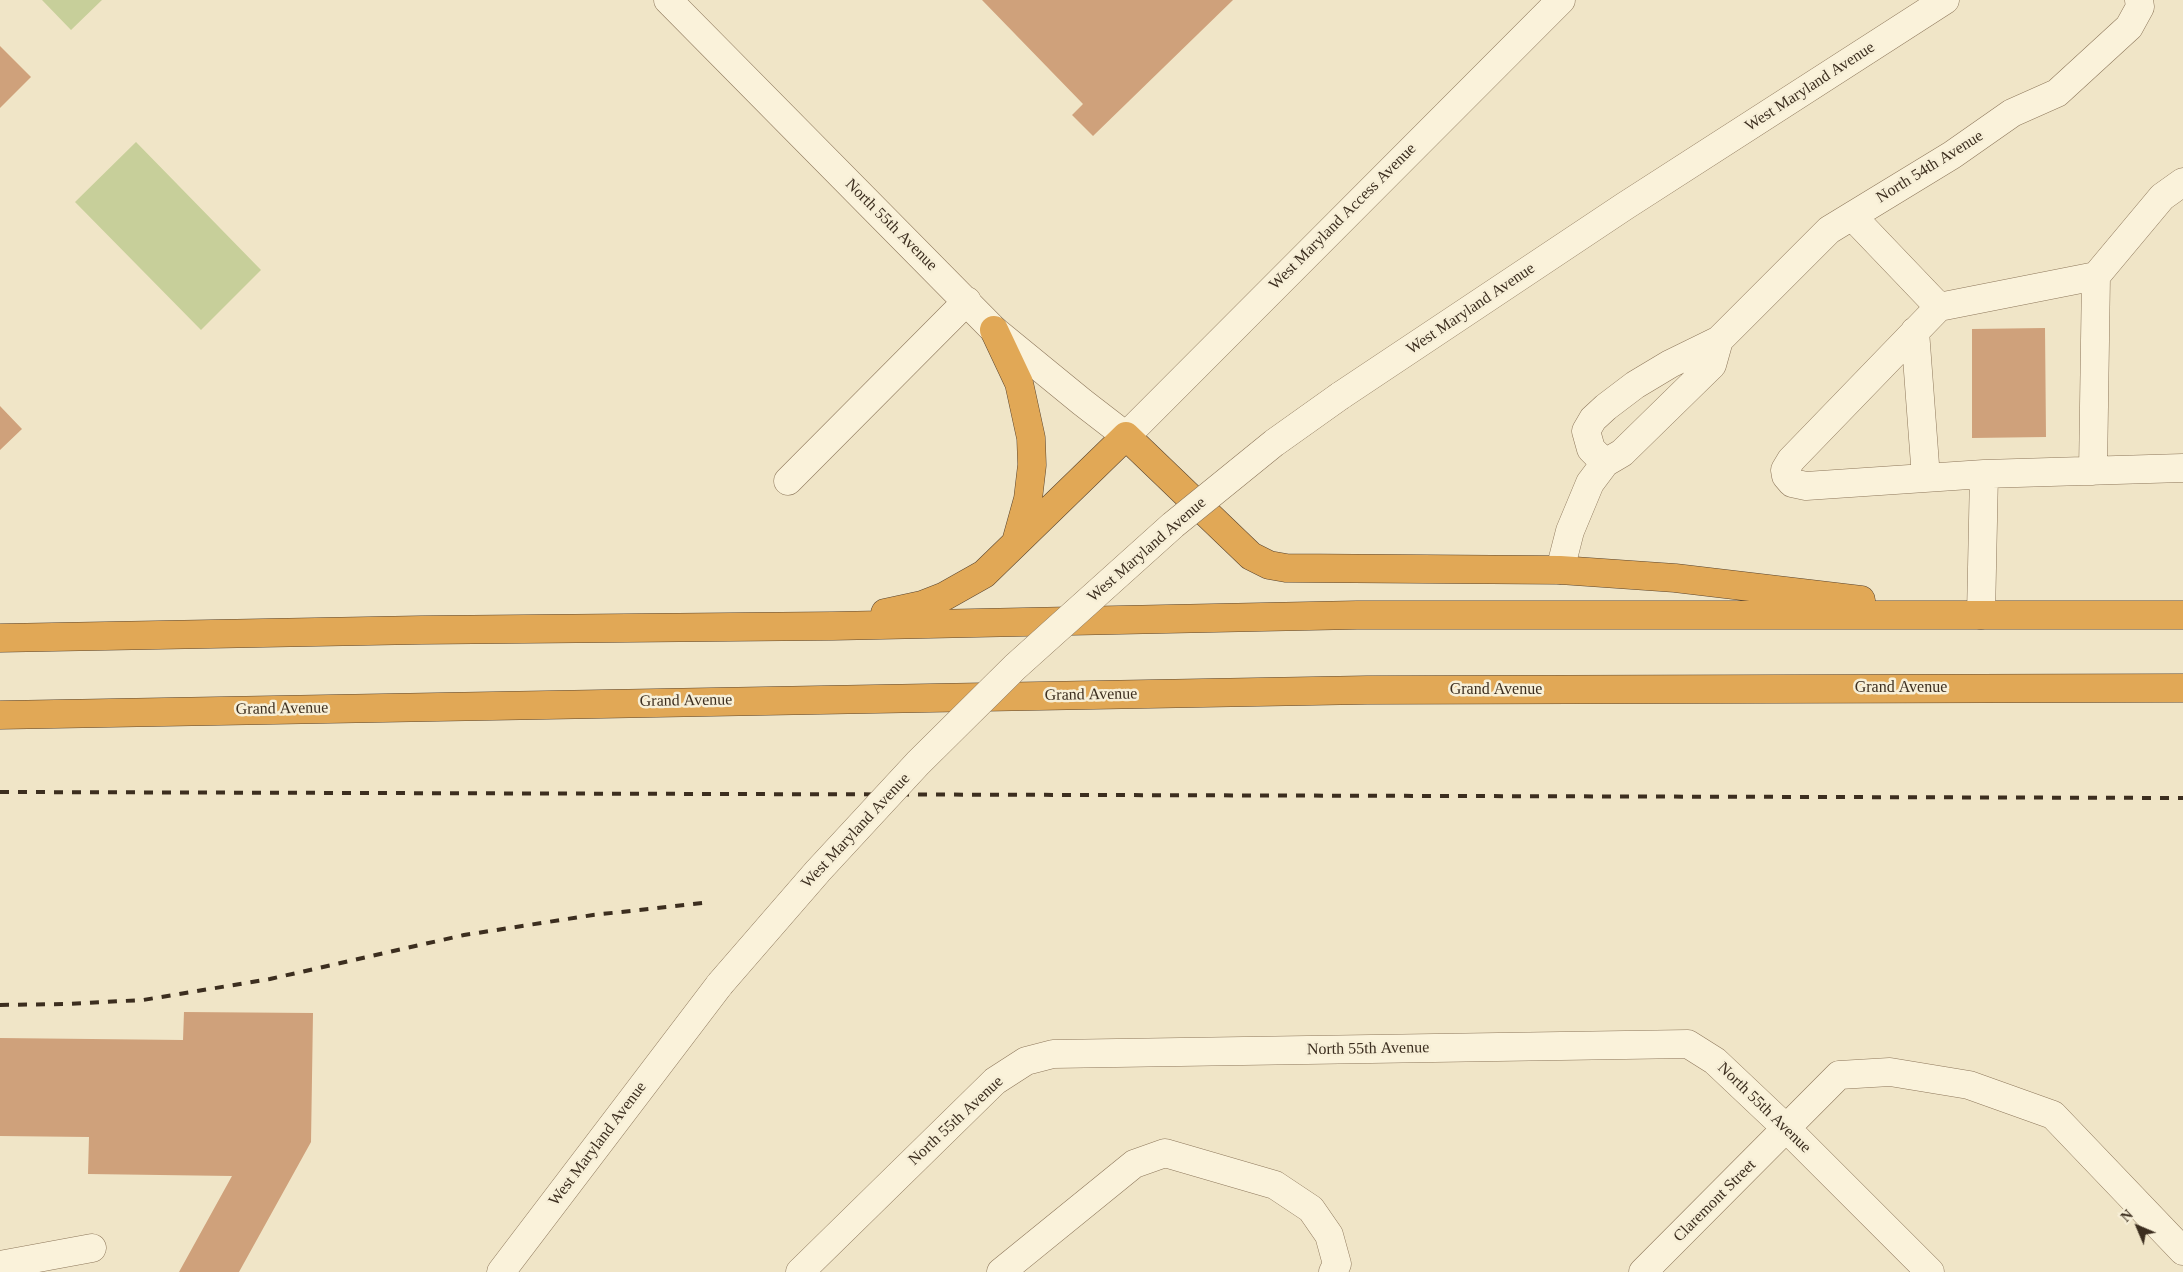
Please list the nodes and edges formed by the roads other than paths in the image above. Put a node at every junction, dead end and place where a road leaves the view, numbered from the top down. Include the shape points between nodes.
1 (668, 0) edge
2 (1561, 0) edge
3 (1945, 0) edge
4 (2138, 0) edge
5 (2183, 182) edge
6 (1852, 216) junction
7 (2096, 276) junction
8 (967, 302) junction
9 (1939, 307) junction
10 (994, 330) junction
11 (1915, 331) junction
12 (1719, 340) junction
13 (1126, 436) junction
14 (1604, 463) junction
15 (2183, 468) edge
16 (2093, 471) junction
17 (1984, 474) junction
18 (1926, 478) junction
19 (788, 481) dead end
20 (1015, 544) junction
21 (1560, 570) junction
22 (2183, 614) edge
23 (1981, 615) junction
24 (833, 626) junction
25 (0, 638) edge
26 (2183, 688) edge
27 (0, 715) edge
28 (1787, 1129) junction
29 (92, 1248) dead end
30 (2183, 1251) edge
31 (0, 1265) edge
32 (505, 1266) edge
33 (800, 1272) edge
34 (1002, 1272) edge
35 (1333, 1272) edge
36 (1643, 1272) edge
37 (1930, 1272) edge

1 - 8 street, North 55th Avenue
2 - 13 street, West Maryland Access Avenue
3 - 32 street, West Maryland Avenue, bridge via 1340,396 1274,443 1173,525 1029,654 818,871 720,984
4 - 6 street, North 54th Avenue via 2140,7 2129,27 2057,93 2012,113 1952,155
5 - 7 street via 2162,197
6 - 9 street
6 - 12 street, North 54th Avenue via 1830,230
7 - 9 street
7 - 16 street
8 - 10 street, North 55th Avenue
8 - 19 street
9 - 11 street
10 - 13 street, North 55th Avenue
10 - 20 highway via 1019,383 1031,438 1028,499
11 - 18 street
11 - 18 street via 1785,470 1792,483 1806,486
12 - 14 street, North 54th Avenue via 1712,365 1622,454
12 - 14 street, North 54th Avenue via 1635,384 1593,419 1586,432 1591,449
13 - 20 highway
13 - 21 highway via 1251,556 1269,564 1286,568
14 - 21 street, North 54th Avenue via 1590,483 1570,531
15 - 16 street
16 - 17 street
17 - 18 street
17 - 23 street
20 - 24 highway via 984,574 945,596 922,605
21 - 23 highway via 1675,578
22 - 23 highway
23 - 24 highway via 1357,615
24 - 25 highway
26 - 27 highway, Grand Avenue via 1367,690
28 - 30 street, Claremont Street via 1839,1075 1890,1072 1969,1085 2053,1115
28 - 33 street, North 55th Avenue via 1714,1061 1688,1044 1053,1054 1026,1061 995,1081
28 - 36 street, Claremont Street
28 - 37 street, North 55th Avenue
29 - 31 street
34 - 35 street via 1134,1164 1165,1153 1275,1185 1311,1209 1329,1235 1337,1264

